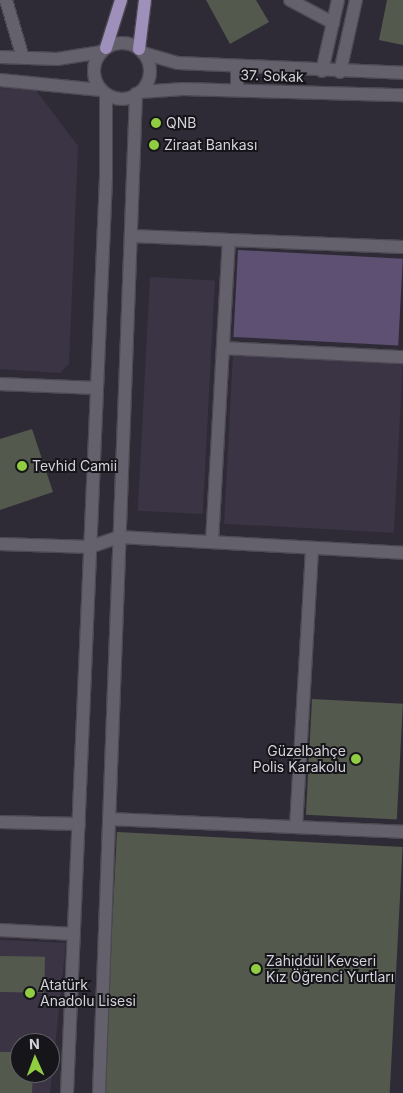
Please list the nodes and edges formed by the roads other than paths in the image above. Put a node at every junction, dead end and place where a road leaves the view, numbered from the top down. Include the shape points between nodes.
1 (6, 0) edge
2 (121, 0) edge
3 (145, 0) edge
4 (290, 0) edge
5 (338, 0) edge
6 (356, 0) edge
7 (333, 23) junction
8 (104, 50) junction
9 (141, 51) junction
10 (0, 57) edge
11 (22, 58) junction
12 (237, 66) junction
13 (322, 71) junction
14 (340, 72) junction
15 (403, 73) edge
16 (0, 80) edge
17 (237, 90) junction
18 (103, 92) junction
19 (138, 93) junction
20 (403, 95) edge
21 (131, 236) junction
22 (229, 240) junction
23 (403, 247) edge
24 (223, 348) junction
25 (403, 357) edge
26 (0, 384) edge
27 (97, 388) junction
28 (119, 537) junction
29 (212, 542) junction
30 (0, 544) edge
31 (90, 547) junction
32 (312, 548) junction
33 (403, 553) edge
34 (109, 819) junction
35 (0, 822) edge
36 (78, 824) junction
37 (296, 827) junction
38 (403, 832) edge
39 (0, 930) edge
40 (74, 934) junction
41 (67, 1093) edge
42 (99, 1093) edge

1 - 11 main road
2 - 8 main road
3 - 9 main road
4 - 7 main road
5 - 7 main road
6 - 14 main road
7 - 13 main road
8 - 9 main road via 123,44
8 - 11 main road via 57,59
8 - 18 main road via 94,67
9 - 12 main road via 178,63
9 - 19 main road via 149,69 146,86
10 - 11 main road
12 - 13 main road
12 - 17 main road
13 - 14 main road
14 - 15 main road
16 - 18 main road
17 - 19 main road, 37. Sokak via 183,89
17 - 20 main road, 37. Sokak
18 - 19 main road via 124,99
18 - 27 main road via 106,176
19 - 21 main road
21 - 22 main road
21 - 28 main road
22 - 23 main road
22 - 24 main road
24 - 25 main road
24 - 29 main road
26 - 27 main road
27 - 31 main road
28 - 29 main road
28 - 31 main road
28 - 34 main road
29 - 32 main road
30 - 31 main road
31 - 36 main road
32 - 33 main road
32 - 37 main road
34 - 37 main road
34 - 42 main road
35 - 36 main road
36 - 40 main road
37 - 38 main road
39 - 40 main road
40 - 41 main road

